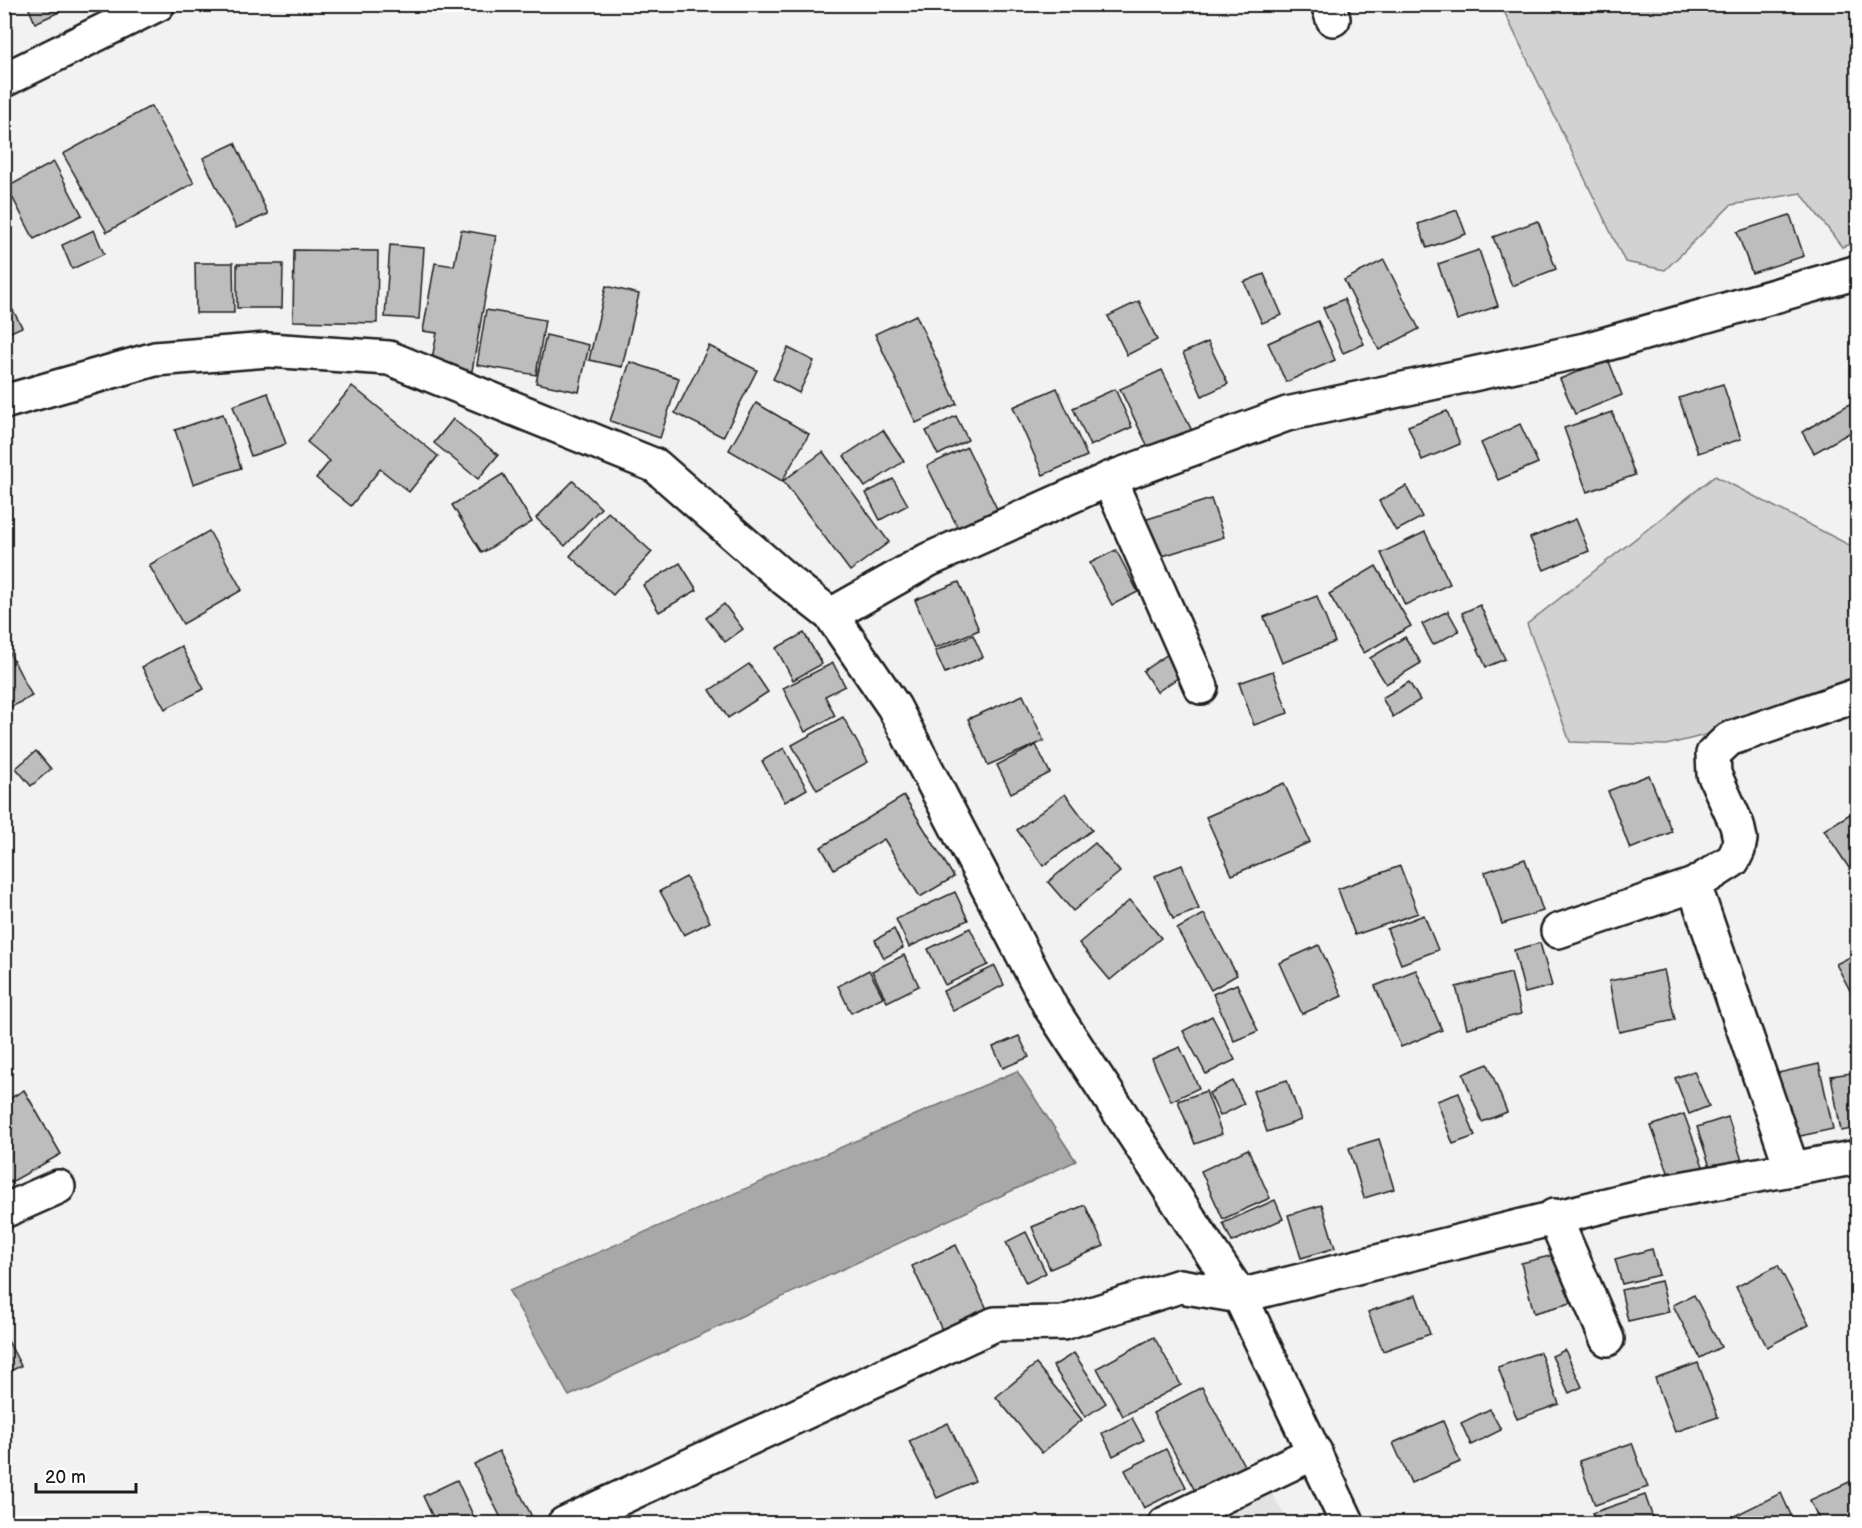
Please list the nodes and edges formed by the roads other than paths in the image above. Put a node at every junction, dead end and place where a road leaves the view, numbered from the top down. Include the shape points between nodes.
1 (158, 4) edge
2 (4, 80) edge
3 (1857, 272) edge
4 (4, 402) edge
5 (1109, 479) junction
6 (831, 615) junction
7 (1201, 687) dead end
8 (1857, 695) edge
9 (1694, 885) junction
10 (1558, 931) dead end
11 (1857, 1157) edge
12 (1792, 1169) junction
13 (58, 1186) dead end
14 (4, 1211) edge
15 (1554, 1216) junction
16 (1240, 1296) junction
17 (1607, 1339) dead end
18 (1315, 1452) junction
19 (564, 1524) edge
20 (1165, 1524) edge
21 (1348, 1524) edge

1 - 2 street
3 - 5 street via 1585,350 1287,414
4 - 6 street via 154,359 268,350 389,357 656,466
5 - 6 street via 928,560
5 - 7 street
6 - 16 street via 894,707 1051,1008
8 - 9 street via 1730,739 1713,754 1714,774 1737,825 1738,850 1733,860
9 - 10 street
9 - 12 street
11 - 12 street
12 - 15 street
13 - 14 street
15 - 16 street
15 - 17 street
16 - 18 street
16 - 19 street via 1180,1286 1063,1323 995,1324
18 - 20 street
18 - 21 street

